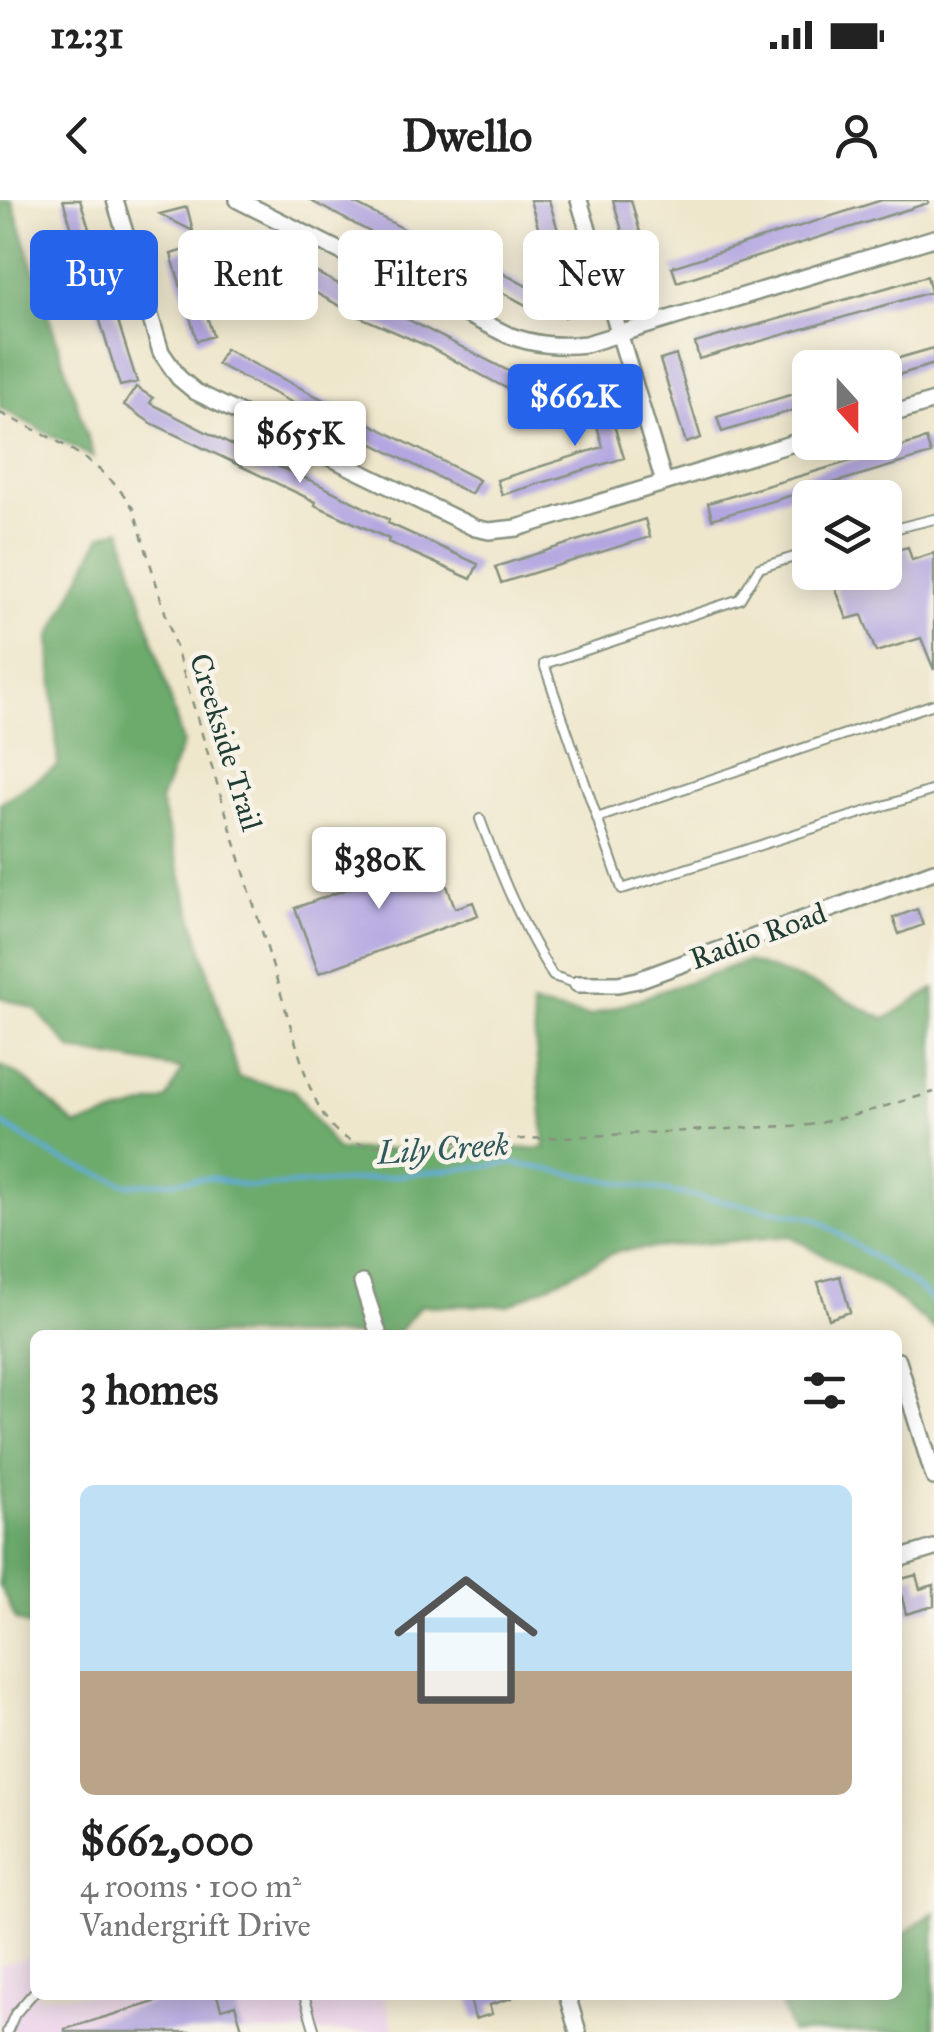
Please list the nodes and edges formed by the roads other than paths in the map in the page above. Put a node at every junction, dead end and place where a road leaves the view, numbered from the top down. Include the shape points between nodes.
1 (114, 200) edge
2 (238, 200) edge
3 (579, 200) edge
4 (934, 238) edge
5 (620, 333) junction
6 (934, 401) edge
7 (902, 411) edge
8 (792, 443) edge
9 (664, 482) junction
10 (934, 519) edge
11 (902, 527) edge
12 (792, 558) edge
13 (932, 706) edge
14 (934, 721) edge
15 (934, 790) edge
16 (597, 818) junction
17 (480, 819) dead end
18 (934, 871) edge
19 (578, 984) joint
20 (362, 1283) dead end
21 (377, 1330) edge
22 (902, 1374) edge
23 (934, 1477) edge
24 (934, 1548) edge
25 (902, 1558) edge
26 (30, 1997) edge
27 (305, 2000) edge
28 (568, 2000) edge
29 (7, 2032) edge
30 (314, 2032) edge
31 (578, 2032) edge

1 - 9 street via 161,352 196,392 489,531
2 - 5 street via 525,342 586,344
3 - 5 street
4 - 5 street
5 - 9 street
6 - 7 street
8 - 9 street
10 - 11 lane
12 - 16 lane via 759,568 740,599 544,664
13 - 14 lane
13 - 16 lane
15 - 16 lane via 622,889
17 - 19 lane via 538,952 553,976
18 - 19 street, Radio Road via 638,980
20 - 21 street
22 - 23 street
24 - 25 street
26 - 29 lane
27 - 30 lane
28 - 31 street

